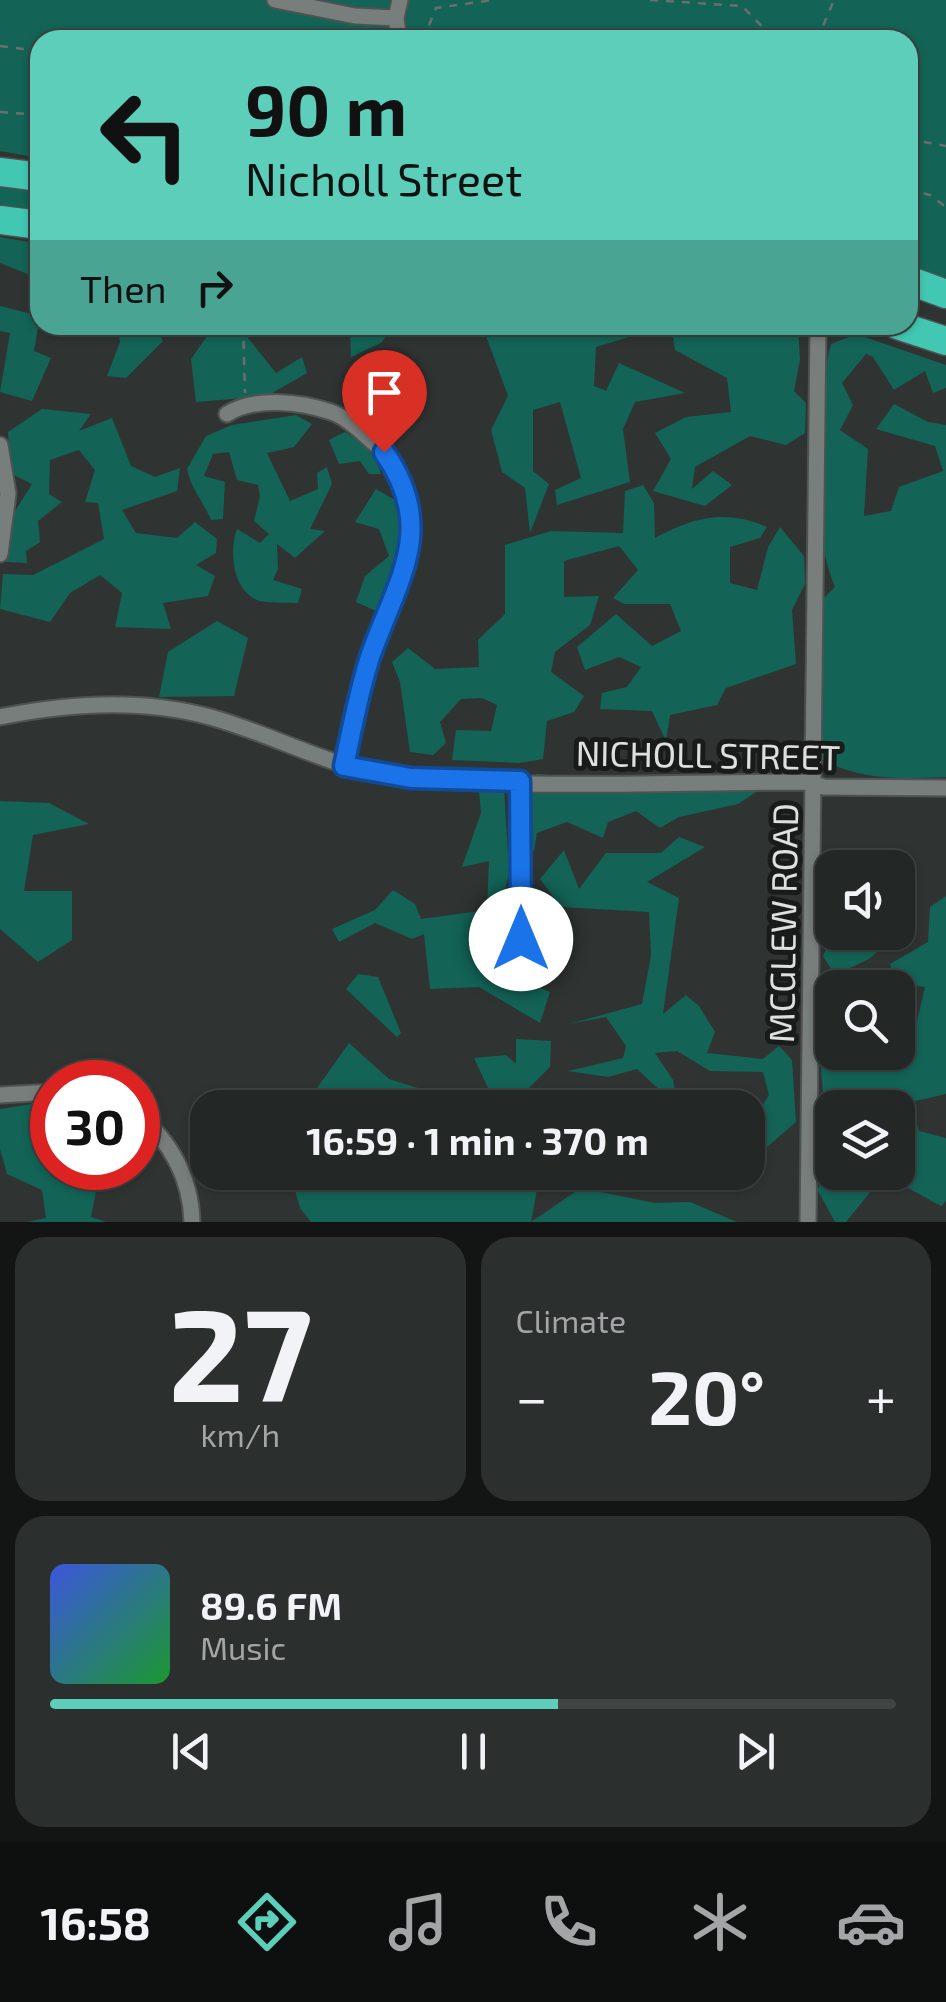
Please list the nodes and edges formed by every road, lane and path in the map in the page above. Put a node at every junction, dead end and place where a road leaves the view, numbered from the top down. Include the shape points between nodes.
1 (275, 0) edge
2 (400, 0) edge
3 (493, 0) edge
4 (650, 0) edge
5 (834, 0) edge
6 (396, 18) junction
7 (398, 30) edge
8 (427, 30) edge
9 (765, 30) edge
10 (821, 30) edge
11 (0, 46) edge
12 (30, 50) edge
13 (0, 112) edge
14 (30, 114) edge
15 (918, 142) edge
16 (946, 146) edge
17 (0, 172) edge
18 (30, 176) edge
19 (918, 192) edge
20 (946, 207) edge
21 (0, 220) edge
22 (30, 224) edge
23 (918, 284) edge
24 (946, 294) edge
25 (918, 332) edge
26 (243, 335) edge
27 (818, 335) edge
28 (946, 342) edge
29 (245, 404) junction
30 (227, 414) dead end
31 (0, 444) edge
32 (0, 554) edge
33 (0, 717) edge
34 (344, 766) junction
35 (520, 781) junction
36 (814, 784) junction
37 (946, 788) edge
38 (514, 954) dead end
39 (30, 1094) edge
40 (0, 1096) edge
41 (160, 1137) edge
42 (192, 1222) edge
43 (808, 1222) edge

1 - 6 street
2 - 6 street
3 - 8 path via 436,8
4 - 9 path via 742,6
5 - 10 path
6 - 7 street
11 - 12 path
13 - 14 path
15 - 16 path
17 - 18 highway
19 - 20 path
21 - 22 highway
23 - 24 highway
25 - 28 highway
26 - 29 path
27 - 36 street, MCGLEW ROAD
29 - 30 street
29 - 34 street via 295,404 342,416 384,452 409,494 411,547 370,658
31 - 32 street via 8,494
33 - 34 street, NICHOLL STREET via 81,704 164,707
34 - 35 street, NICHOLL STREET via 411,778
35 - 36 street, NICHOLL STREET
35 - 38 street via 521,939
36 - 37 street, NICHOLL STREET
36 - 43 street, MCGLEW ROAD
39 - 40 street
41 - 42 street via 182,1174

